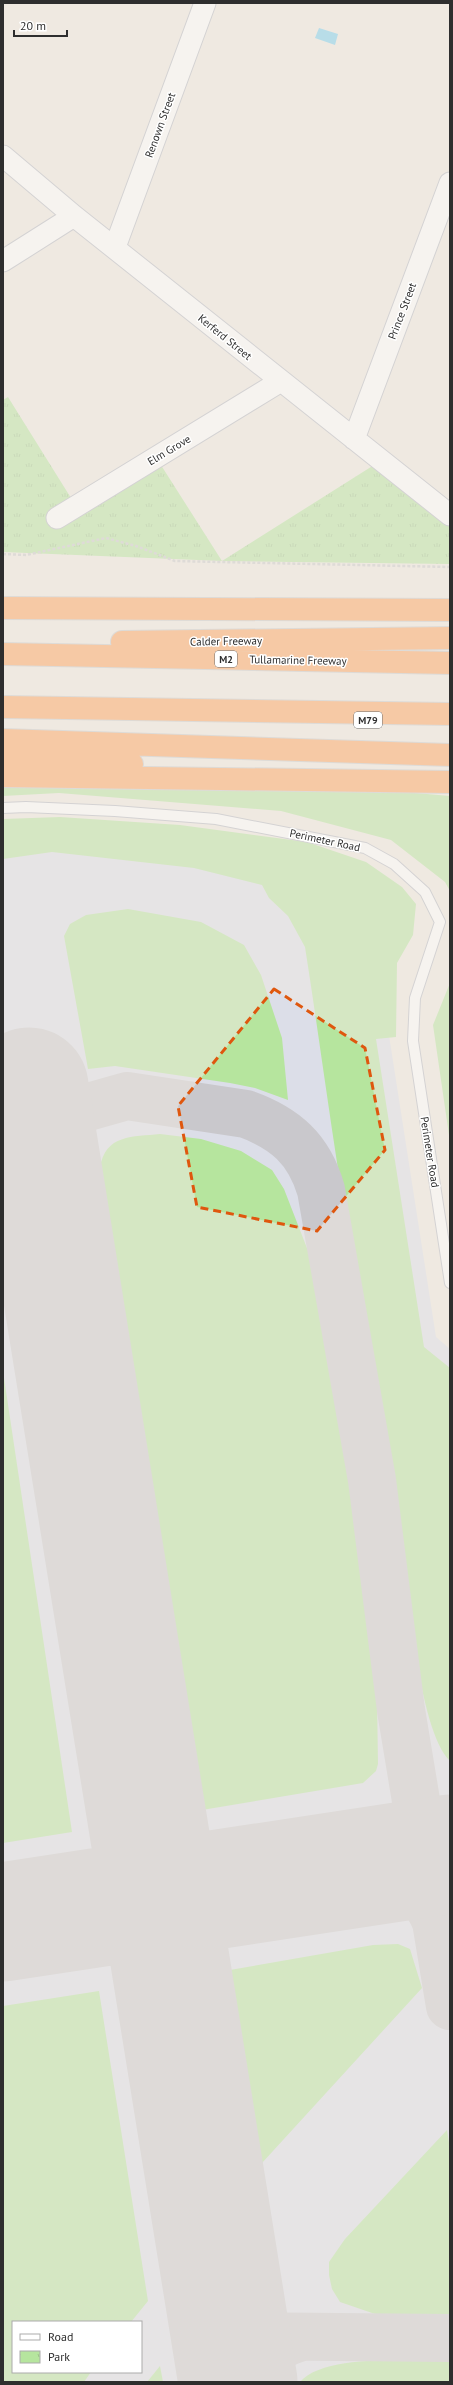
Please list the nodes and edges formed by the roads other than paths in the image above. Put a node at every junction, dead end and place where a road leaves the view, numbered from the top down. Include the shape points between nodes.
1 (204, 3) edge
2 (3, 156) edge
3 (450, 183) edge
4 (74, 216) junction
5 (115, 247) junction
6 (3, 261) edge
7 (281, 382) junction
8 (354, 439) junction
9 (450, 515) edge
10 (57, 518) dead end
11 (3, 593) edge
12 (3, 608) edge
13 (328, 609) junction
14 (450, 610) edge
15 (450, 638) edge
16 (3, 644) edge
17 (3, 654) edge
18 (450, 663) edge
19 (3, 707) edge
20 (286, 712) junction
21 (450, 714) edge
22 (450, 728) edge
23 (3, 740) edge
24 (3, 755) edge
25 (450, 755) edge
26 (3, 776) edge
27 (306, 779) junction
28 (450, 782) edge
29 (3, 808) edge
30 (450, 1283) edge

1 - 5 street, Renown Street
2 - 4 street, Kerferd Street
3 - 8 street, Prince Street
4 - 5 street, Kerferd Street
4 - 6 street
5 - 7 street, Kerferd Street
7 - 8 street, Kerferd Street
7 - 10 street, Elm Grove
8 - 9 street, Kerferd Street
11 - 13 highway
12 - 13 highway
13 - 14 highway
15 - 16 highway, Calder Freeway
17 - 18 highway, Tullamarine Freeway / M2
19 - 20 highway
20 - 21 highway
20 - 22 highway, M79
23 - 25 highway
24 - 27 highway
26 - 27 highway
27 - 28 highway
29 - 30 lane, Perimeter Road via 107,810 216,819 320,838 365,848 394,864 425,892 440,922 415,998 413,1041

